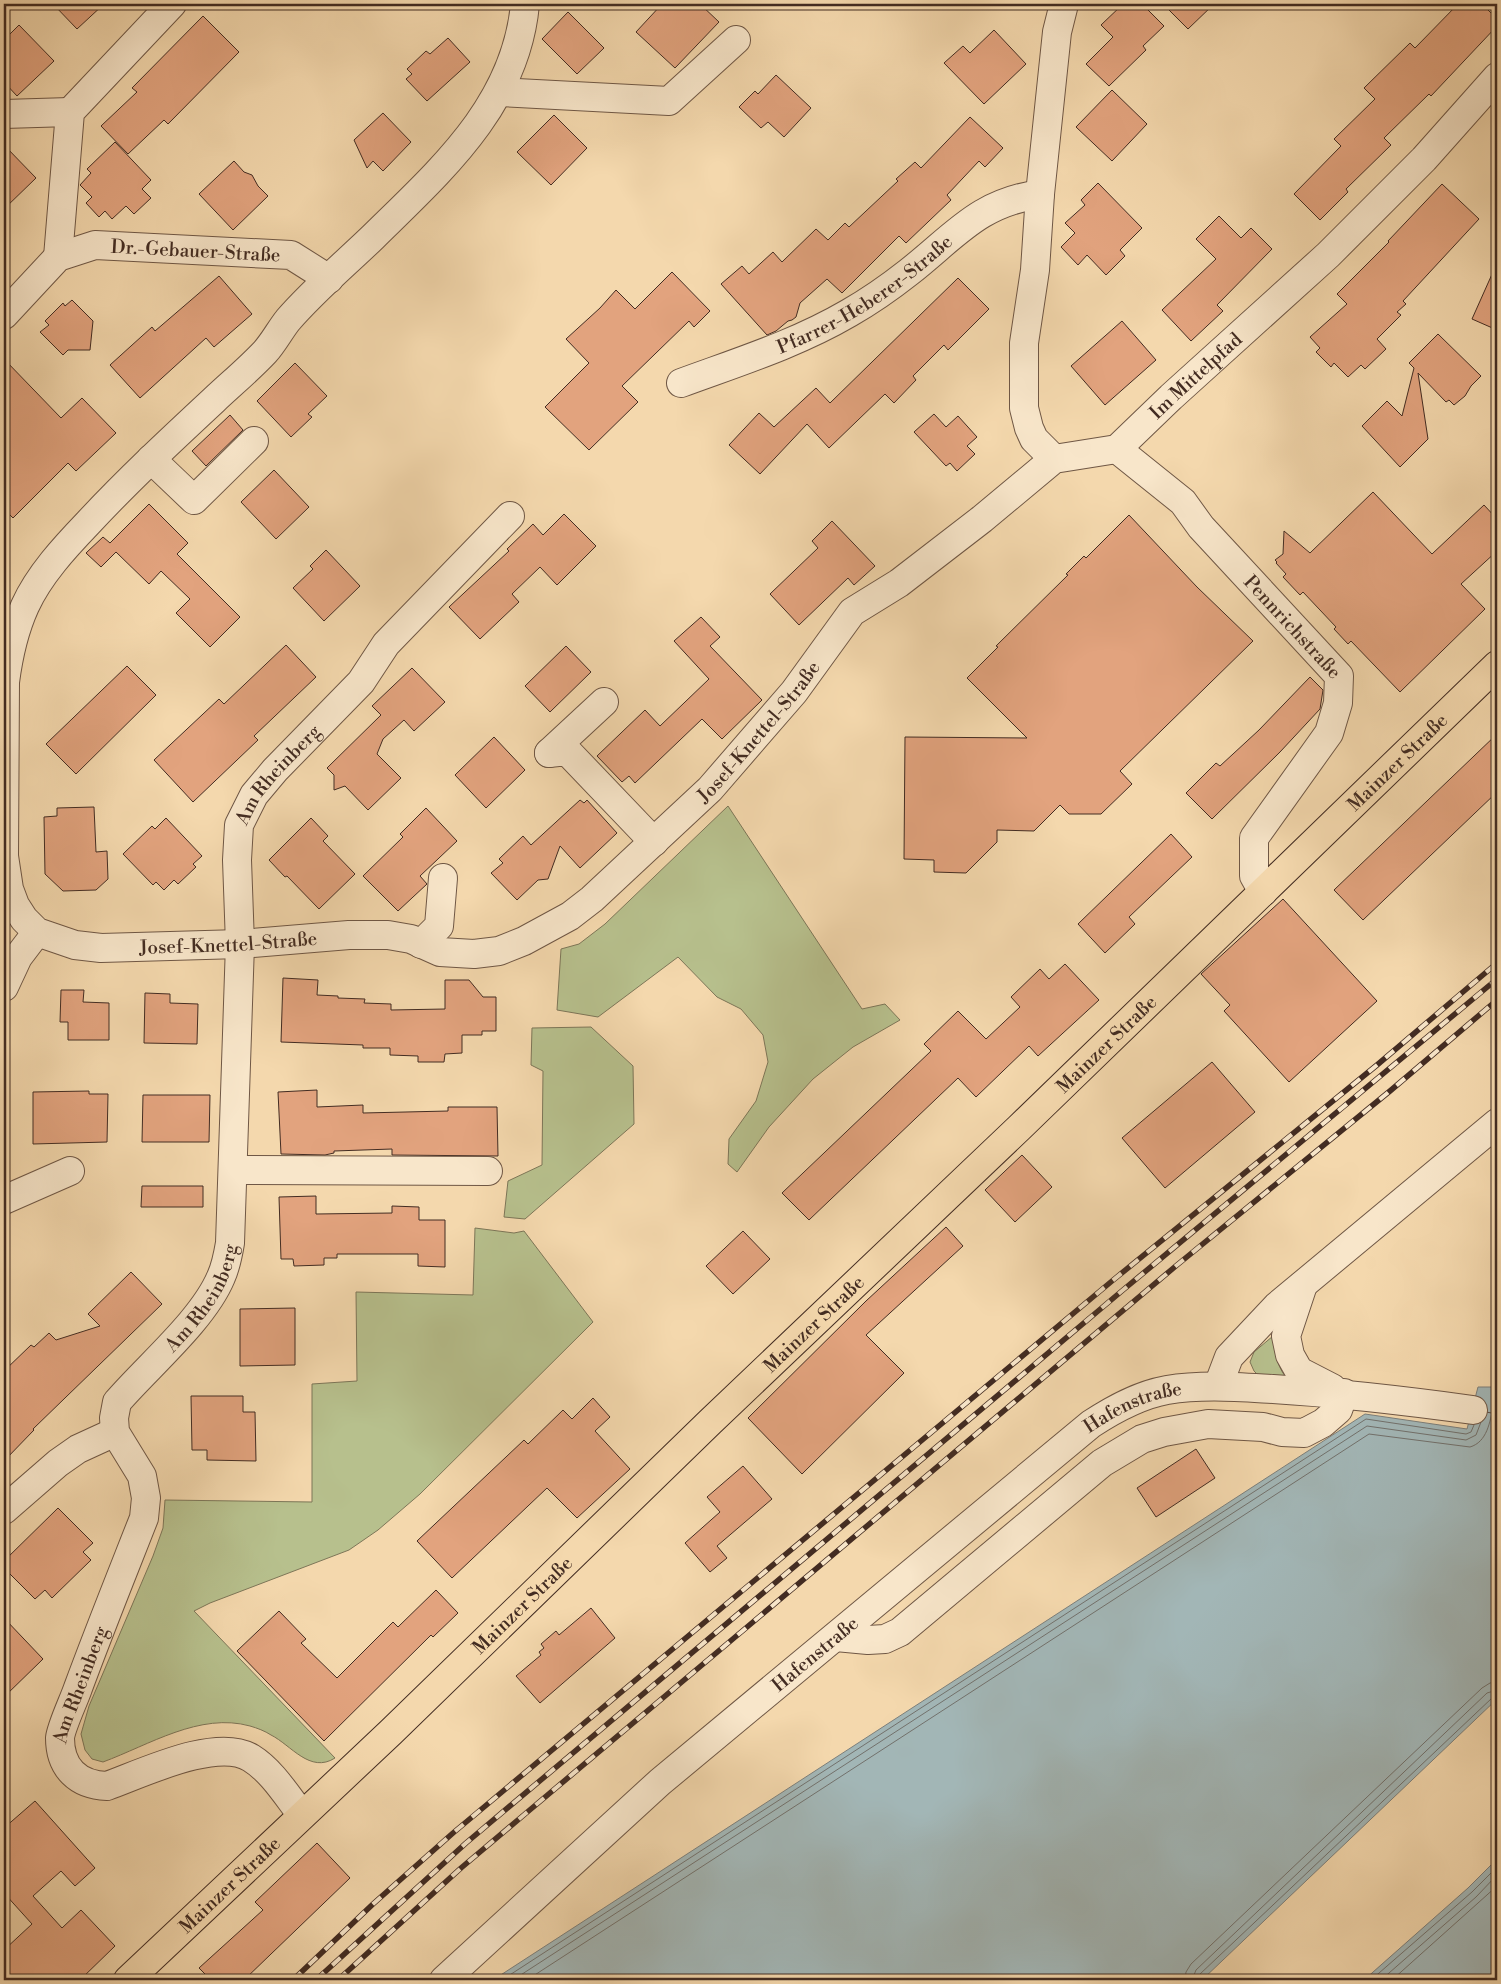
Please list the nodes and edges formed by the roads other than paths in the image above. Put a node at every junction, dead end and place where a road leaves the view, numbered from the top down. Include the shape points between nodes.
1 (172, 4) edge
2 (525, 4) edge
3 (1064, 4) edge
4 (736, 40) dead end
5 (1497, 78) edge
6 (499, 92) junction
7 (70, 112) junction
8 (4, 114) edge
9 (1040, 194) junction
10 (58, 257) junction
11 (329, 279) junction
12 (4, 315) edge
13 (681, 383) dead end
14 (254, 441) dead end
15 (1117, 449) junction
16 (1054, 458) junction
17 (151, 460) junction
18 (510, 516) dead end
19 (14, 606) edge
20 (1497, 665) edge
21 (604, 702) dead end
22 (654, 842) junction
23 (443, 878) dead end
24 (1263, 892) junction
25 (37, 932) junction
26 (240, 944) junction
27 (421, 944) junction
28 (4, 987) edge
29 (1497, 1123) edge
30 (233, 1170) junction
31 (488, 1171) dead end
32 (70, 1172) dead end
33 (4, 1200) edge
34 (1303, 1285) junction
35 (1218, 1386) junction
36 (1344, 1393) junction
37 (1474, 1410) dead end
38 (115, 1432) junction
39 (4, 1510) edge
40 (836, 1636) junction
41 (302, 1815) junction
42 (128, 1980) edge
43 (444, 1980) edge

1 - 7 street
2 - 6 street via 517,46
3 - 9 street via 1057,32
4 - 6 street via 669,101
5 - 15 street, Im Mittelpfad via 1424,159 1328,255
6 - 11 street via 477,127 429,181
7 - 8 street
7 - 10 street
9 - 13 street, Pfarrer-Heberer-Straße via 1018,197 989,209 890,287 826,326 768,352
9 - 16 street via 1035,270 1024,343 1024,408 1034,439
10 - 11 street, Dr.-Gebauer-Straße via 95,245 291,255
10 - 12 street, Dr.-Gebauer-Straße
11 - 17 street via 288,321 265,351
14 - 17 street via 194,500
15 - 16 street
15 - 24 street, Pennrichstraße via 1183,502 1202,527 1339,676 1338,703 1329,733 1254,838 1254,876
16 - 22 street, Josef-Knettel-Straße via 899,583 852,612 794,692 750,744 710,789
17 - 19 street via 66,546
18 - 26 street, Am Rheinberg via 386,644 361,682 254,795 239,825
19 - 25 street, Josef-Knettel-Straße via 5,682 4,856 9,890 15,905
20 - 24 main road, Mainzer Straße
21 - 22 street via 549,753 567,751
22 - 27 street, Josef-Knettel-Straße via 570,916 524,941 499,951 474,954 440,952
23 - 27 street via 439,926
24 - 41 main road, Mainzer Straße
25 - 26 street, Josef-Knettel-Straße via 75,945 101,948
25 - 28 street via 18,957
26 - 27 street, Josef-Knettel-Straße via 349,935 388,935
26 - 30 street, Am Rheinberg
29 - 34 street
30 - 31 street
30 - 38 street, Am Rheinberg via 230,1244 221,1278 191,1321 117,1402
32 - 33 street
34 - 35 street via 1277,1306 1228,1357
34 - 36 street, Hafenstraße via 1286,1336 1290,1355 1299,1371
35 - 36 street, Hafenstraße
35 - 40 street, Hafenstraße via 1166,1390 1141,1397 1091,1424
36 - 37 street, Hafenstraße
36 - 40 street via 1338,1410 1304,1433 1208,1424 1164,1432 1142,1440 1102,1463 900,1632 885,1639
38 - 39 street via 78,1449 58,1463
38 - 41 street, Am Rheinberg via 142,1476 146,1498 144,1518 60,1737 63,1756 79,1780 107,1786 187,1757 210,1751 233,1751 251,1757 262,1767
40 - 43 street, Hafenstraße via 660,1782
41 - 42 main road, Mainzer Straße

